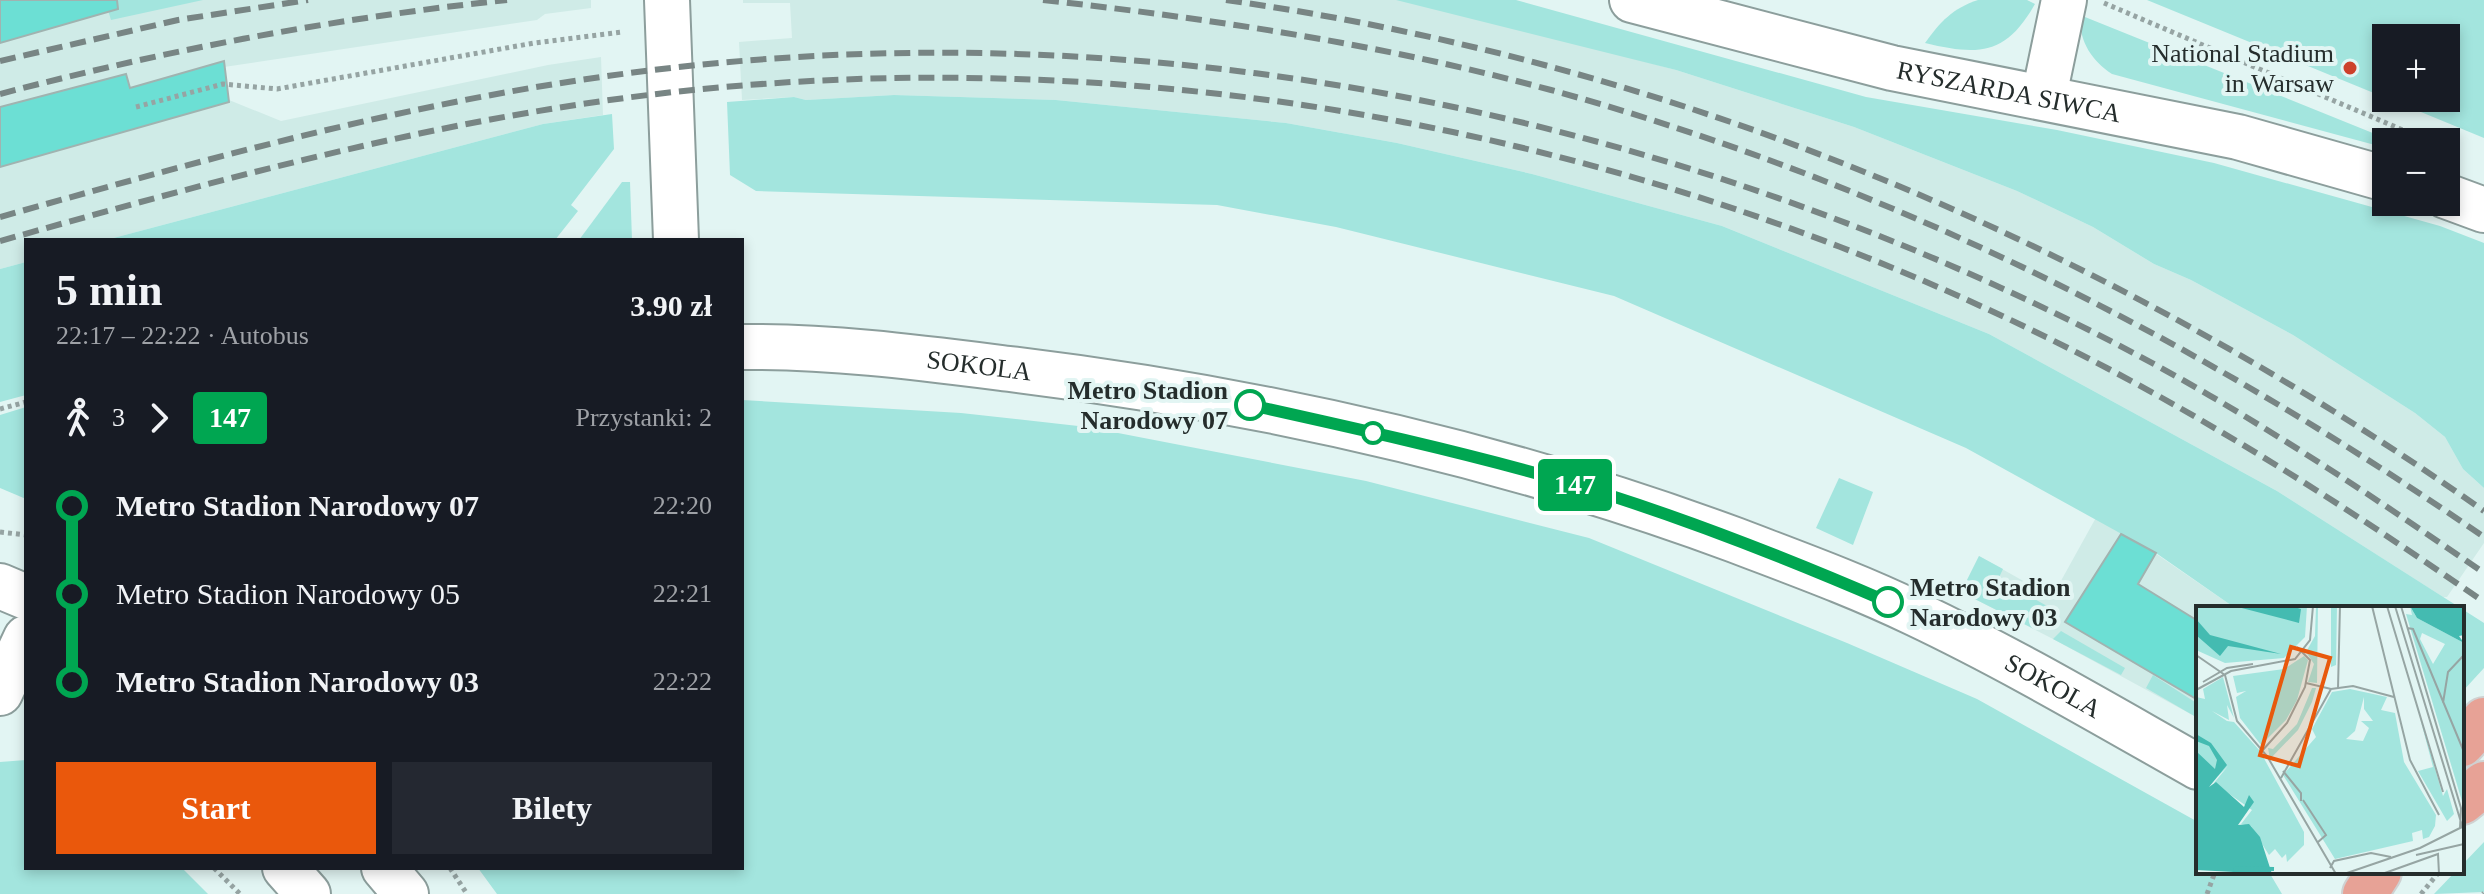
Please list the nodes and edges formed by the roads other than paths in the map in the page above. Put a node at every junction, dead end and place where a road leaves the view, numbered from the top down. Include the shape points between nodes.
1 (667, 0) edge
2 (1632, 0) edge
3 (2064, 0) edge
4 (1745, 14) edge
5 (2044, 96) junction
6 (2372, 175) edge
7 (2460, 201) edge
8 (2484, 210) edge
9 (676, 238) edge
10 (744, 347) edge
11 (0, 586) edge
12 (24, 596) edge
13 (2484, 720) edge
14 (2464, 742) edge
15 (2196, 766) edge
16 (2484, 784) edge
17 (2464, 800) edge
18 (287, 870) edge
19 (386, 870) edge
20 (2378, 874) edge
21 (308, 894) edge
22 (406, 894) edge
23 (2365, 894) edge

1 - 9 street
2 - 4 street, RYSZARDA SIWCA
3 - 5 street
4 - 5 street, RYSZARDA SIWCA via 1892,68
5 - 6 street, RYSZARDA SIWCA via 2238,137
7 - 8 street
10 - 15 street, SOKOLA via 945,361 1102,380 1262,408 1547,476 1813,569 1913,613
11 - 12 street
13 - 14 main road
16 - 17 main road
18 - 21 street
19 - 22 street
20 - 23 main road

